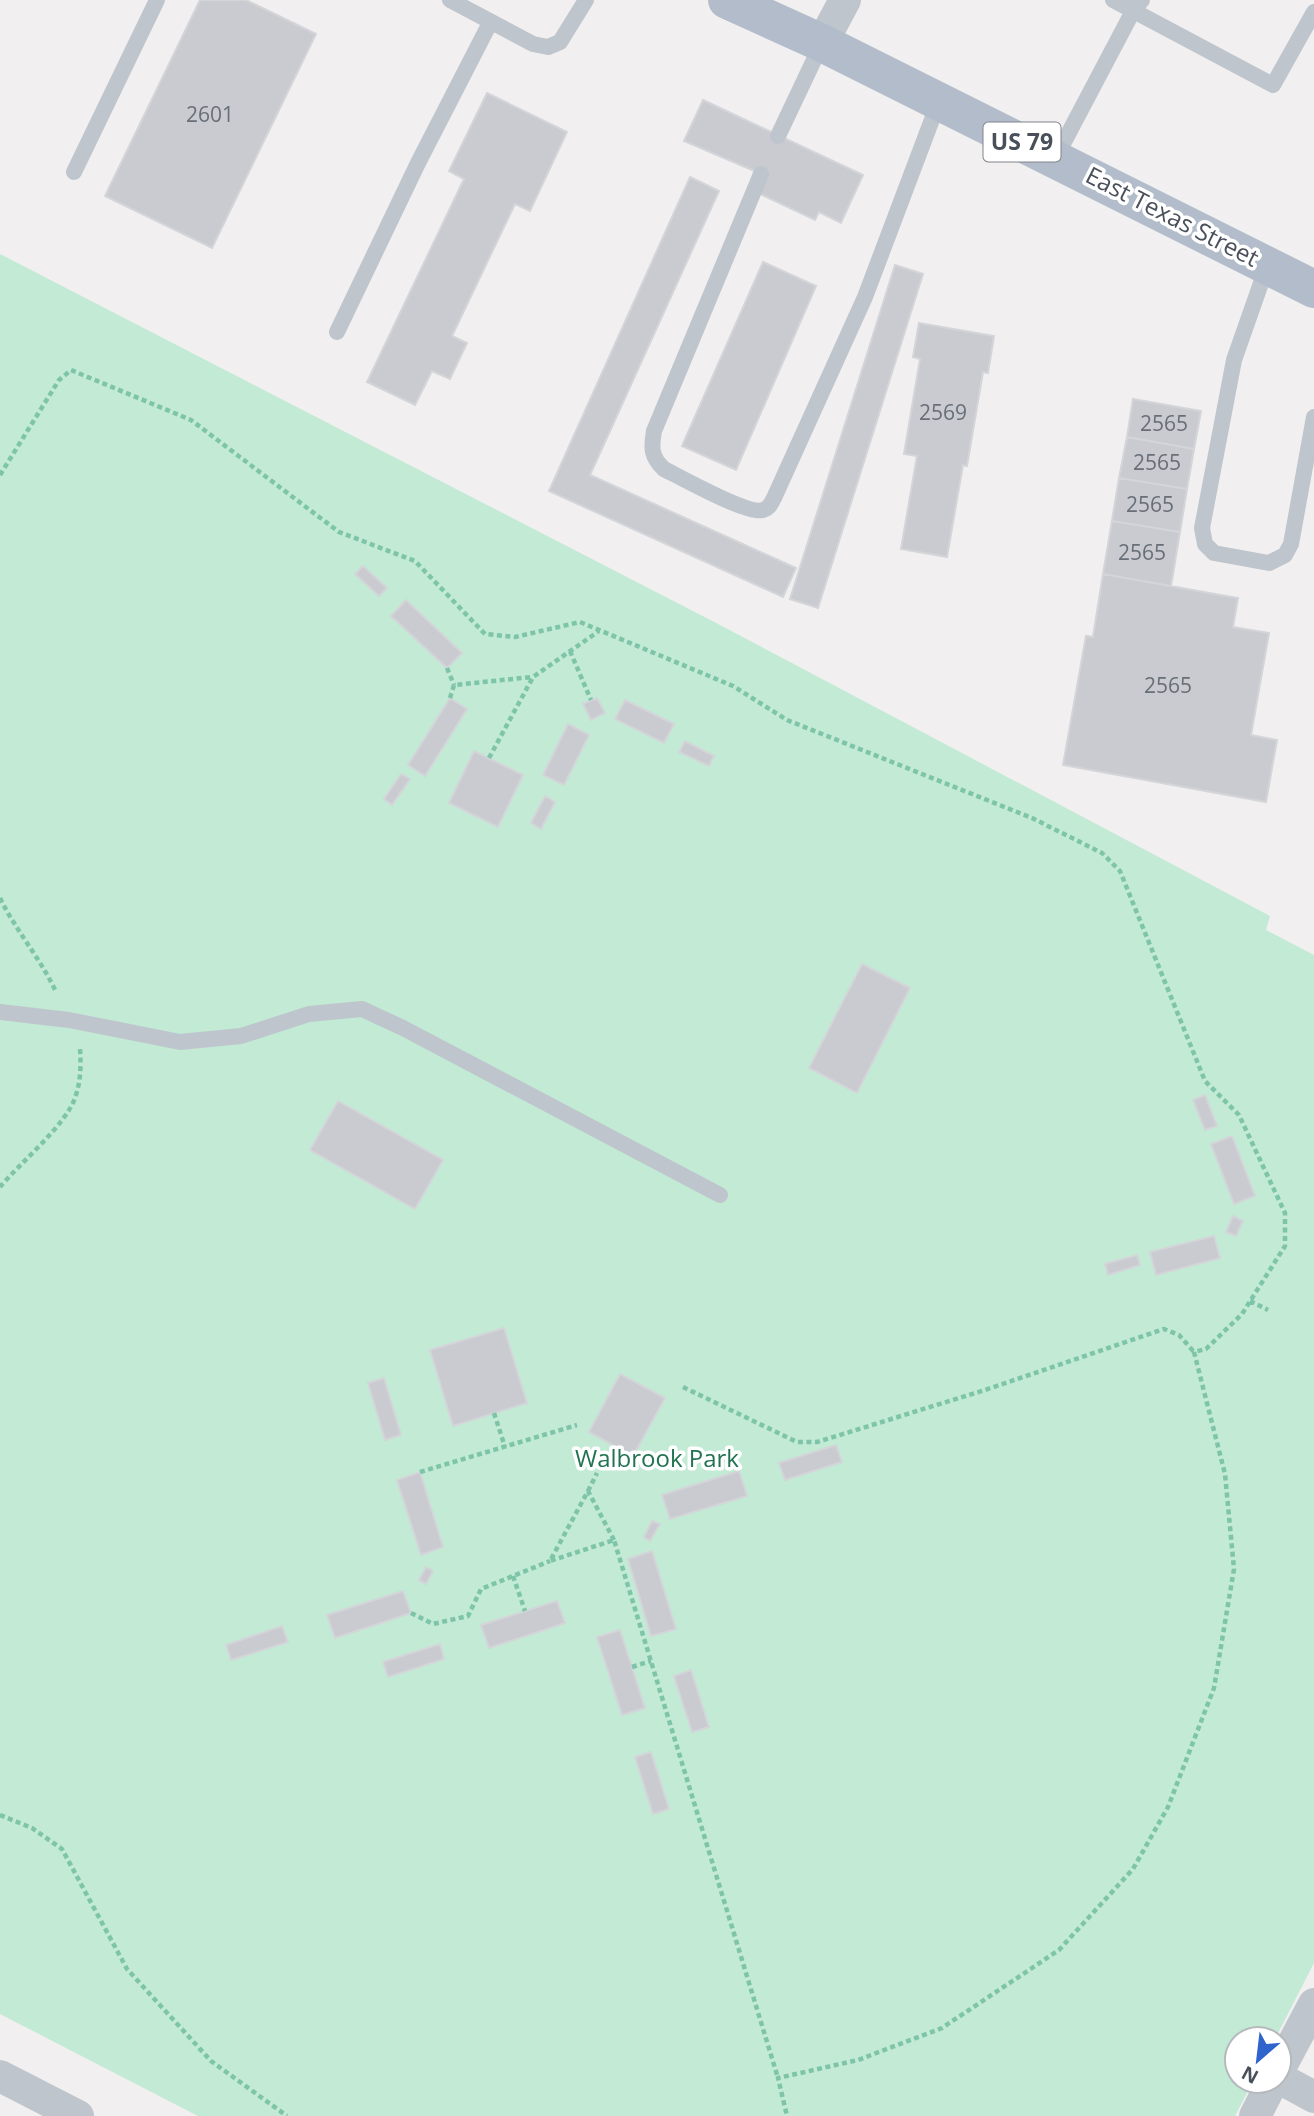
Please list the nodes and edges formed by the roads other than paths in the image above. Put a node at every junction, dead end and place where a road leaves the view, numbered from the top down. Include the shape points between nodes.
1 (157, 0) edge
2 (450, 0) edge
3 (586, 0) edge
4 (727, 0) edge
5 (845, 0) edge
6 (1113, 0) edge
7 (1138, 6) edge
8 (1314, 12) edge
9 (491, 23) junction
10 (822, 43) junction
11 (939, 101) junction
12 (778, 136) dead end
13 (1055, 159) junction
14 (74, 172) dead end
15 (761, 174) dead end
16 (1267, 265) junction
17 (1314, 289) edge
18 (337, 332) dead end
19 (1314, 416) edge
20 (0, 1012) edge
21 (720, 1195) dead end
22 (1314, 2004) edge
23 (1293, 2044) edge
24 (0, 2076) edge
25 (1293, 2086) edge
26 (1266, 2095) edge
27 (1314, 2097) edge
28 (78, 2116) edge
29 (1255, 2116) edge

1 - 14 lane
2 - 9 lane
3 - 9 lane via 560,42 548,47
4 - 10 main road, East Texas Street / US 79
5 - 10 street
6 - 7 lane
7 - 8 lane via 1273,85
7 - 13 lane
9 - 18 lane
10 - 11 main road, East Texas Street / US 79
10 - 12 lane
11 - 13 main road, East Texas Street / US 79
11 - 15 lane via 865,297 774,498 761,512 743,508 664,469 654,460 651,446
13 - 16 main road, East Texas Street / US 79
16 - 17 main road, East Texas Street / US 79
16 - 19 lane via 1234,360 1202,527 1205,544 1214,554 1269,563 1284,555 1290,544
20 - 21 lane via 180,1042 241,1036 309,1014 362,1009
22 - 23 street
24 - 28 street
25 - 27 street
26 - 29 street

